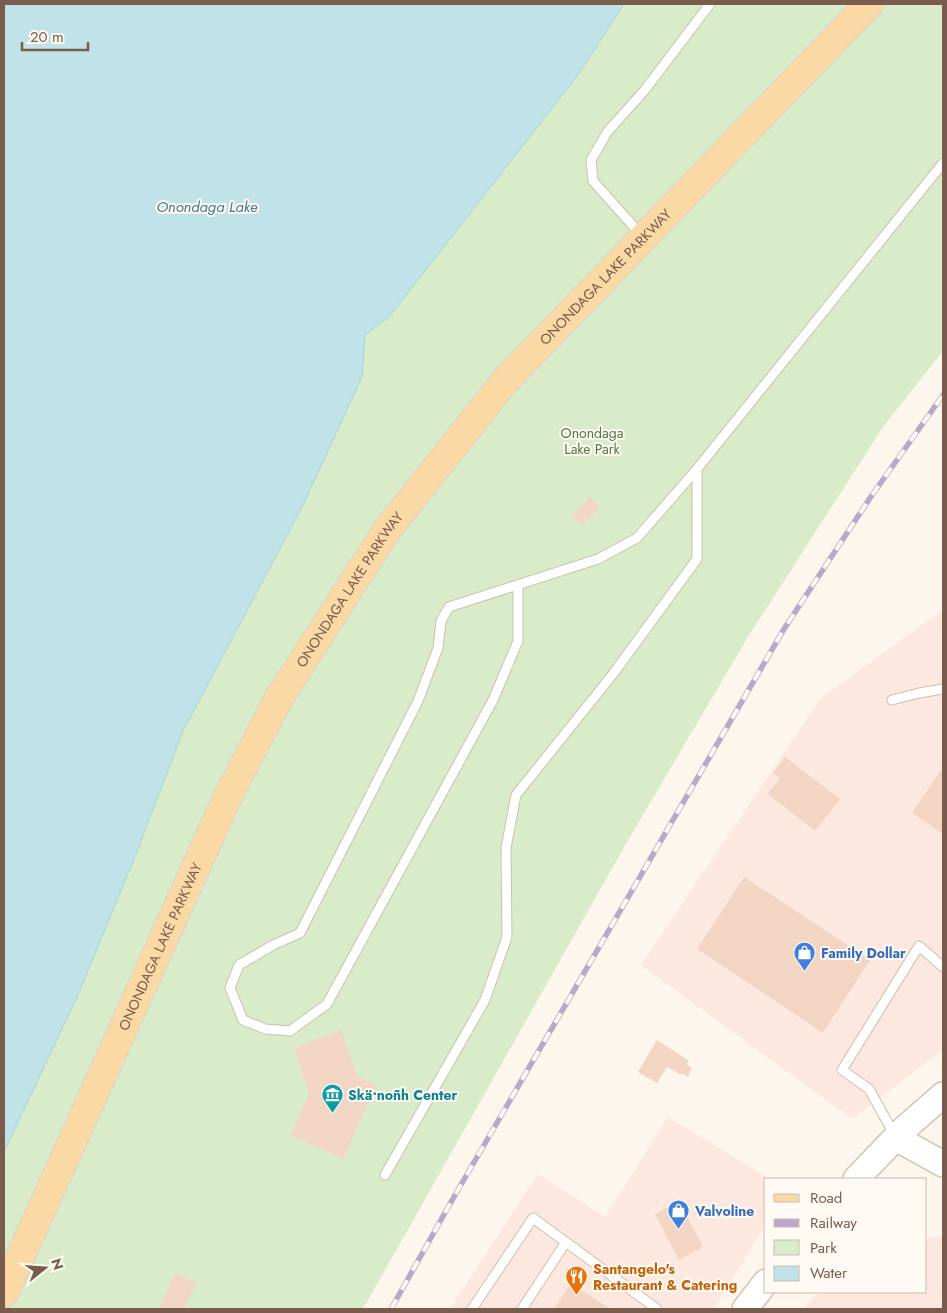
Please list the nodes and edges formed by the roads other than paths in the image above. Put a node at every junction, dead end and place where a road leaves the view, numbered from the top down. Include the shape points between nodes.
1 (710, 4) edge
2 (869, 4) edge
3 (943, 163) edge
4 (644, 238) junction
5 (697, 469) junction
6 (518, 585) junction
7 (943, 689) edge
8 (892, 700) dead end
9 (943, 967) edge
10 (943, 1095) edge
11 (896, 1138) junction
12 (943, 1164) edge
13 (385, 1175) dead end
14 (857, 1178) edge
15 (566, 1242) junction
16 (764, 1285) edge
17 (4, 1293) edge
18 (472, 1309) edge
19 (522, 1309) edge
20 (657, 1309) edge
21 (745, 1309) edge

1 - 4 lane via 644,91 608,131 591,160 593,181
2 - 4 main road, ONONDAGA LAKE PARKWAY
3 - 5 lane
4 - 17 main road, ONONDAGA LAKE PARKWAY via 505,381 450,450 387,530 279,698 228,796
5 - 6 lane via 637,538 598,559
5 - 13 lane via 697,559 612,674 516,795 506,848 507,937 485,1000
6 - 6 lane via 518,641 493,700 327,1004 290,1031 265,1029 243,1020 230,988 239,965 300,933 418,701 438,648 441,621 449,607
7 - 8 lane
9 - 11 lane via 919,946 842,1070 869,1089
10 - 11 main road
11 - 12 main road
11 - 14 main road
15 - 18 lane via 533,1218
15 - 19 lane
15 - 20 lane
16 - 21 main road

